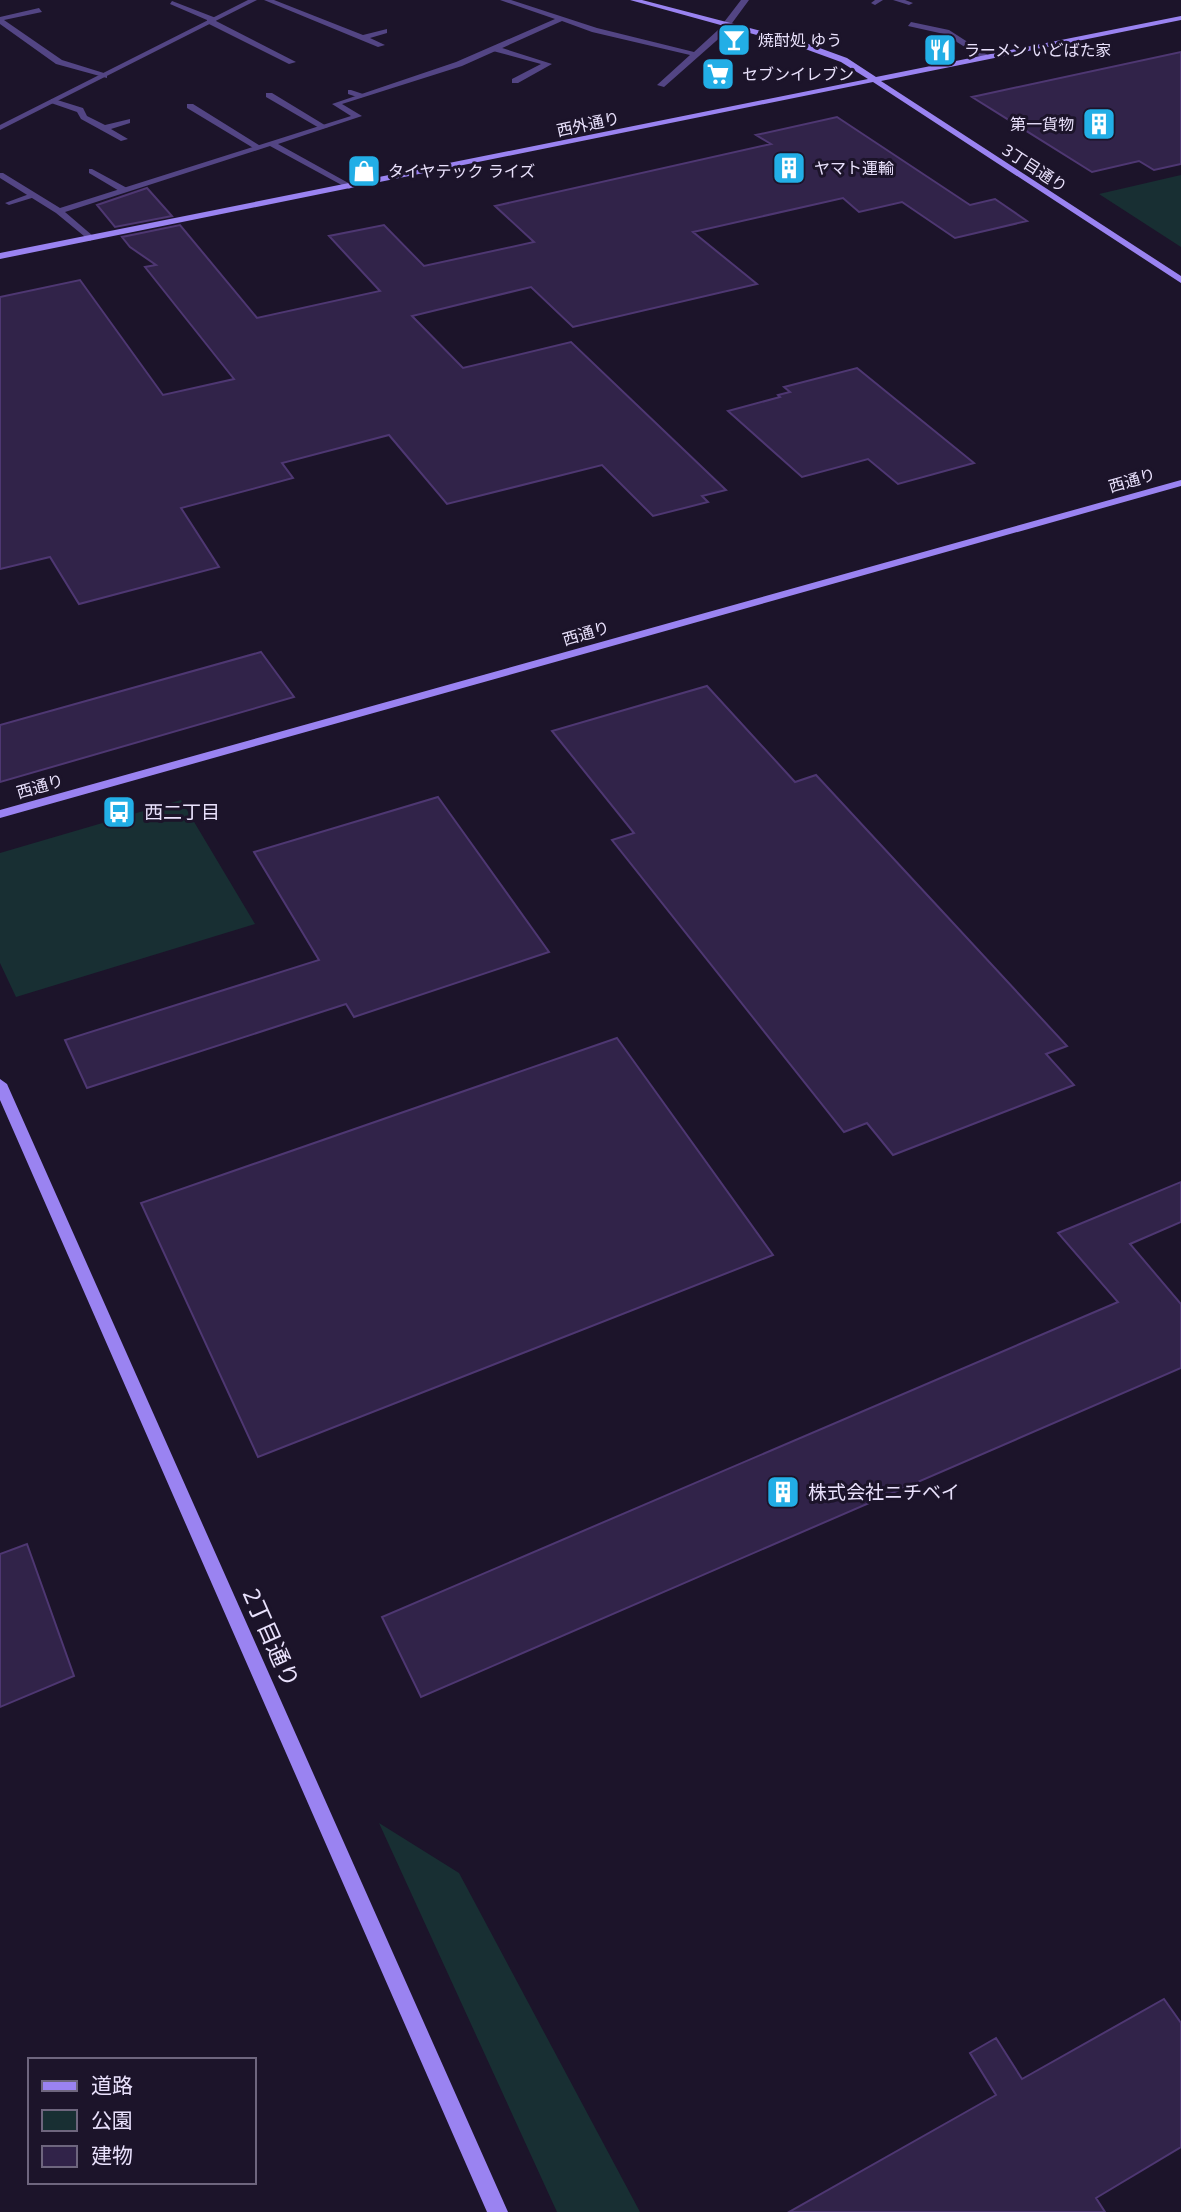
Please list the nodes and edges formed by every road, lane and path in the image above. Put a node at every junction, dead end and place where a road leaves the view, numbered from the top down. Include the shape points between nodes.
1 (253, 0) edge
2 (268, 0) edge
3 (504, 0) edge
4 (635, 0) edge
5 (745, 0) edge
6 (897, 0) edge
7 (172, 3) dead end
8 (909, 3) dead end
9 (38, 10) dead end
10 (1181, 18) edge
11 (561, 19) junction
12 (0, 20) edge
13 (211, 20) junction
14 (726, 24) junction
15 (911, 24) dead end
16 (384, 31) dead end
17 (363, 38) junction
18 (381, 46) dead end
19 (496, 48) junction
20 (695, 54) junction
21 (987, 57) junction
22 (292, 62) dead end
23 (410, 73) dead end
24 (104, 76) junction
25 (419, 78) junction
26 (873, 80) junction
27 (537, 81) dead end
28 (661, 85) dead end
29 (351, 92) dead end
30 (269, 95) dead end
31 (360, 96) junction
32 (54, 101) junction
33 (284, 104) junction
34 (190, 106) dead end
35 (271, 108) dead end
36 (208, 116) junction
37 (195, 120) dead end
38 (127, 121) dead end
39 (324, 127) junction
40 (0, 128) edge
41 (105, 128) junction
42 (124, 139) dead end
43 (272, 144) junction
44 (258, 147) junction
45 (92, 171) dead end
46 (0, 175) edge
47 (349, 187) junction
48 (124, 190) junction
49 (32, 195) junction
50 (9, 204) dead end
51 (59, 212) junction
52 (90, 238) junction
53 (0, 256) edge
54 (1181, 280) edge
55 (1181, 482) edge
56 (0, 814) edge
57 (0, 1084) edge
58 (498, 2212) edge

1 - 13 street
2 - 17 street
3 - 11 street
4 - 14 street, 3丁目通り
5 - 14 street
6 - 8 street
7 - 13 street
9 - 12 street
10 - 21 street, 西外通り
11 - 19 street
11 - 20 street
12 - 24 street via 59,62
13 - 22 street
13 - 24 street
14 - 20 street
14 - 26 street, 3丁目通り via 823,50
15 - 21 street via 946,32
16 - 17 street
17 - 18 street
19 - 25 street
19 - 27 street via 548,64 519,79
20 - 28 street
21 - 26 street, 西外通り
23 - 25 street
24 - 32 street
25 - 31 street
26 - 47 street, 西外通り
26 - 54 street, 3丁目通り
29 - 31 street
30 - 33 street
31 - 39 street via 336,104 358,116
32 - 40 street
32 - 41 street via 80,110
33 - 35 street
33 - 39 street
34 - 36 street
36 - 37 street
36 - 44 street
38 - 41 street
39 - 43 street
41 - 42 street
43 - 44 street
43 - 47 street
44 - 48 street
45 - 48 street
46 - 49 street
47 - 52 street, 西外通り
48 - 51 street
49 - 50 street
49 - 51 street
51 - 52 street
52 - 53 street, 西外通り
55 - 56 street, 西通り
57 - 58 street, 2丁目通り

